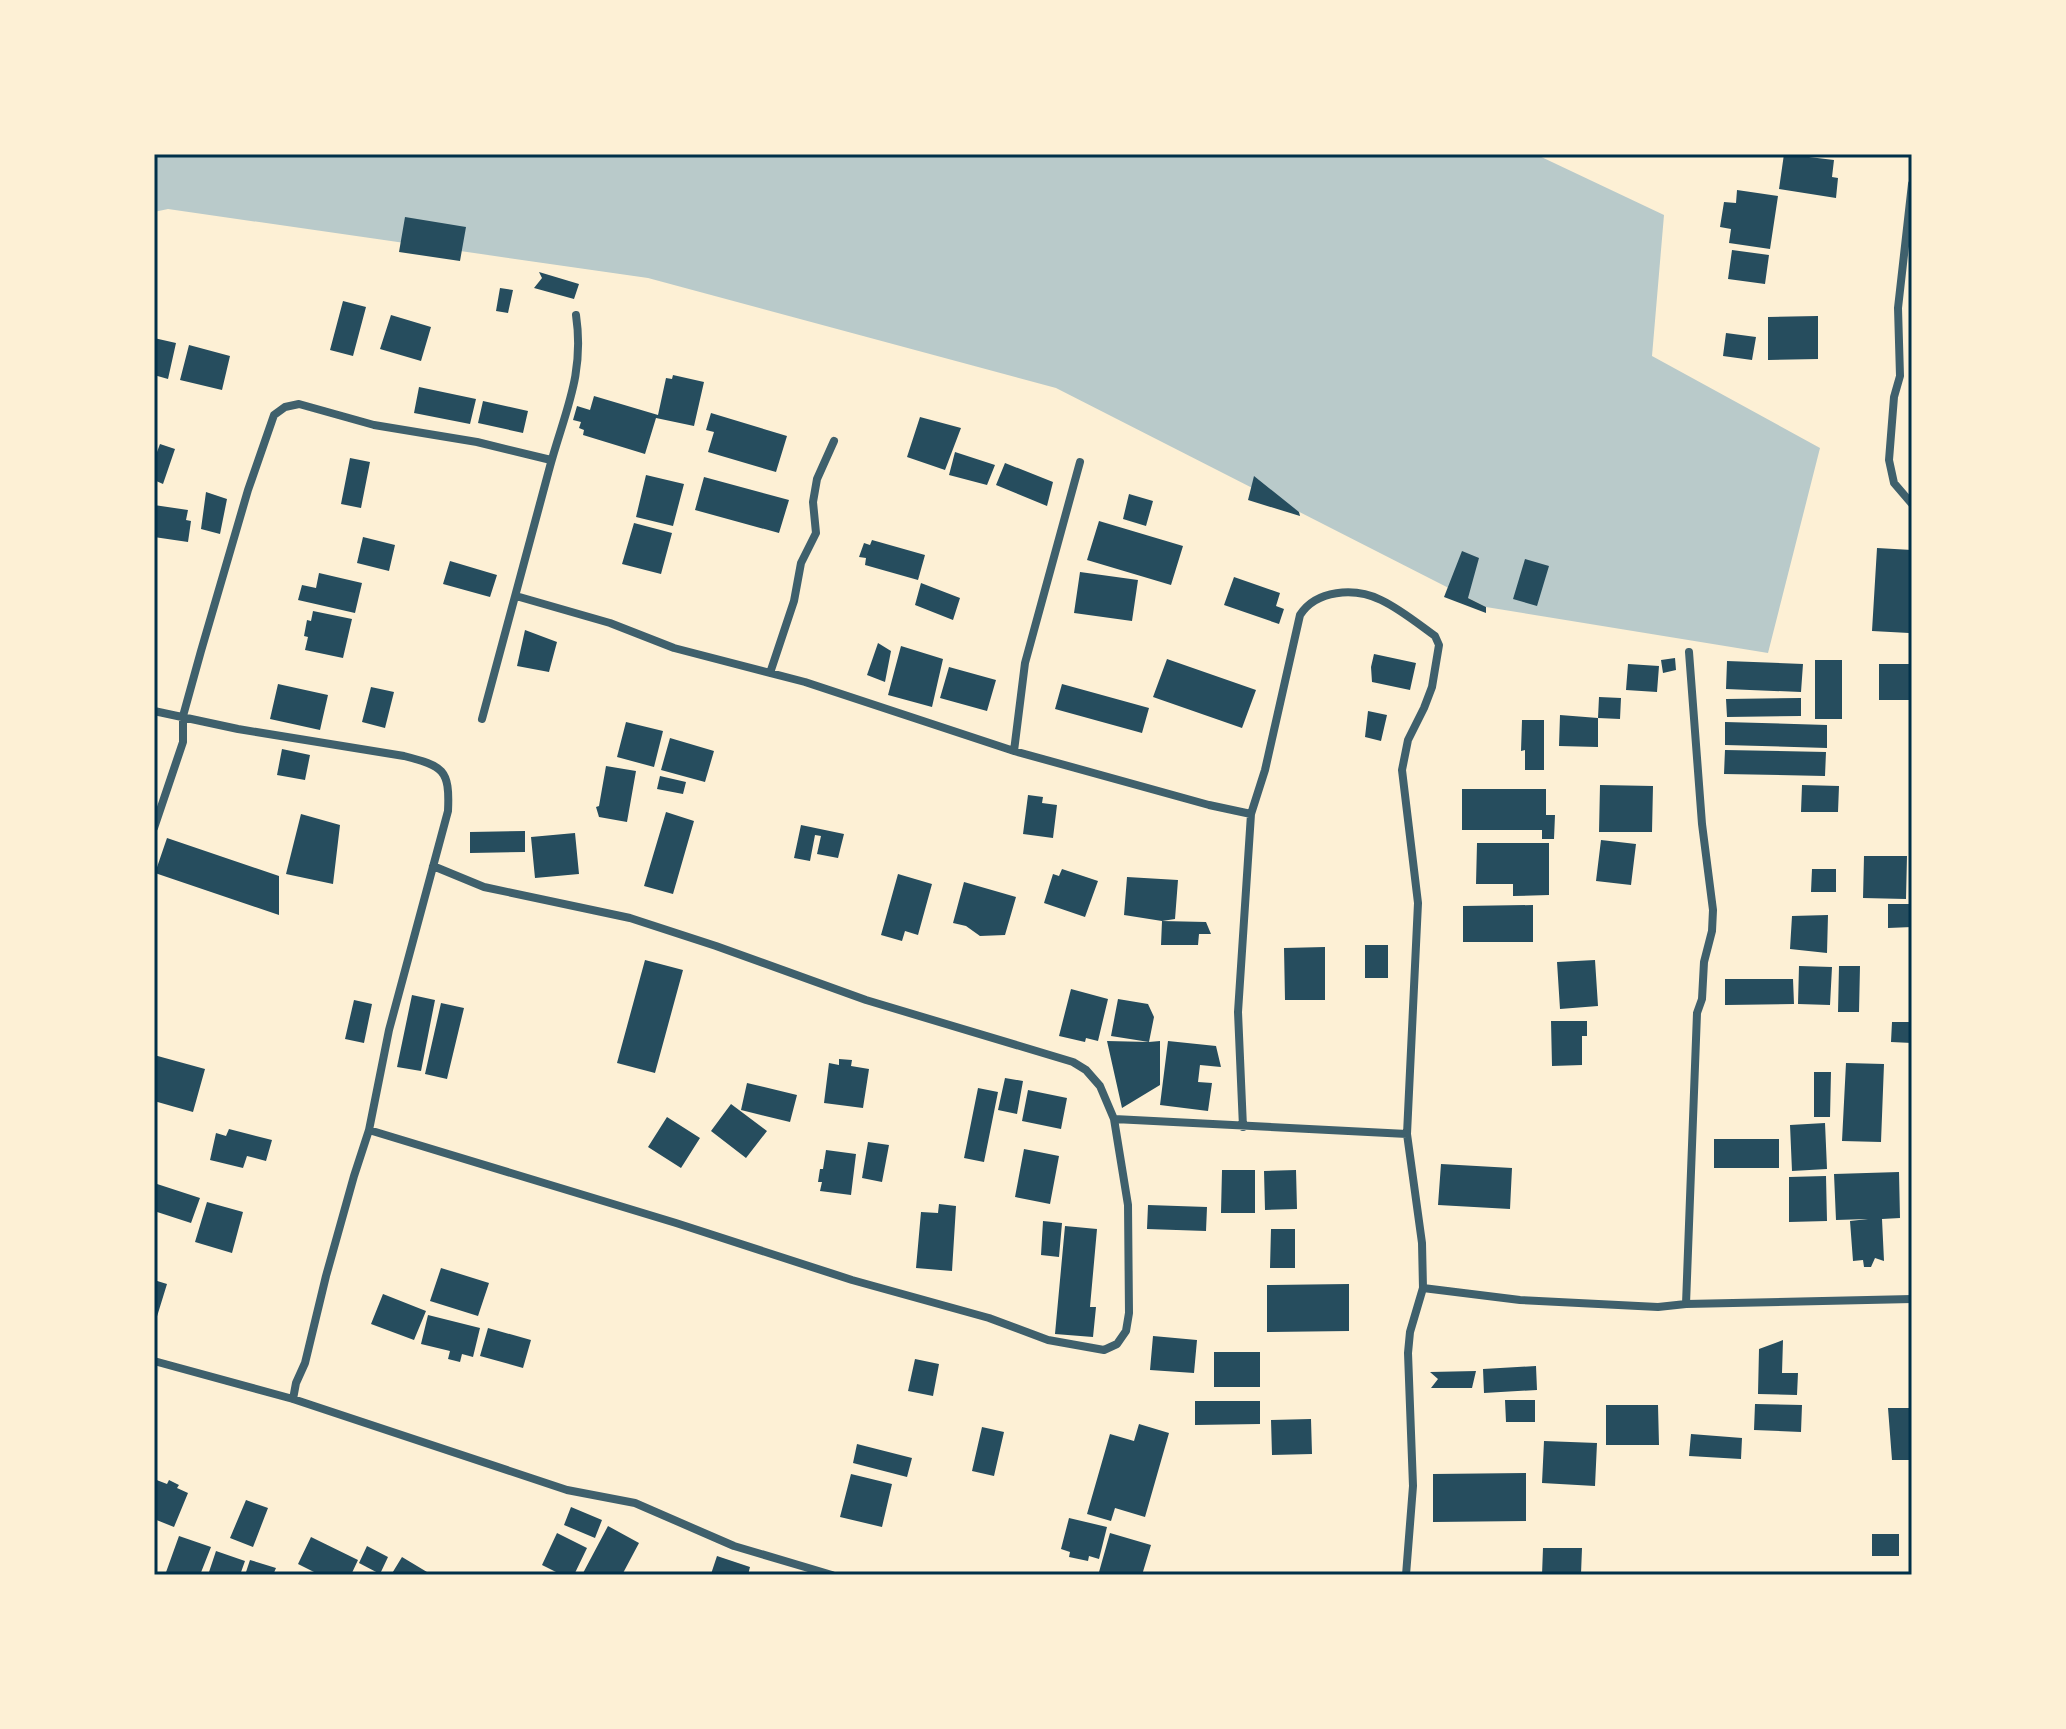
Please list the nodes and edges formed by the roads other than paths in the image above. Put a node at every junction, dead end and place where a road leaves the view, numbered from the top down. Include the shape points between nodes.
1 (1912, 184) edge
2 (576, 315) dead end
3 (834, 441) dead end
4 (551, 460) junction
5 (1080, 462) dead end
6 (1912, 504) edge
7 (516, 596) junction
8 (1689, 652) dead end
9 (770, 673) junction
10 (154, 711) edge
11 (183, 716) junction
12 (482, 719) dead end
13 (1014, 751) junction
14 (1251, 814) junction
15 (154, 828) edge
16 (433, 866) junction
17 (1114, 1119) junction
18 (1243, 1127) junction
19 (369, 1130) junction
20 (1407, 1134) junction
21 (1423, 1288) junction
22 (1912, 1299) edge
23 (1686, 1304) junction
24 (154, 1361) edge
25 (293, 1399) junction
26 (832, 1575) edge
27 (1406, 1575) edge

1 - 6 street via 1889,460 1894,483
2 - 4 street via 578,375
3 - 9 street via 817,479 816,533 801,563
4 - 7 street
4 - 11 street via 374,425 299,404 285,407 268,427
5 - 13 street via 1025,663
7 - 9 street
7 - 12 street
8 - 23 street via 1713,920 1697,1013
9 - 13 street
10 - 11 street
11 - 15 street via 183,742
11 - 16 street via 404,756 442,770 450,785 448,811
13 - 14 street
14 - 18 street via 1238,1000
14 - 20 street via 1305,606 1323,594 1378,598 1435,636 1439,645 1432,687 1408,740 1402,770 1418,903
16 - 17 street via 484,887 630,918 866,1000 1073,1062 1100,1086
16 - 19 street via 389,1030
17 - 18 street
17 - 19 street via 1128,1205 1129,1313 1126,1331 1104,1350 1048,1340
18 - 20 street
19 - 25 street
20 - 21 street
21 - 23 street via 1520,1300
21 - 27 street via 1408,1353 1413,1486
22 - 23 street
24 - 25 street
25 - 26 street via 567,1490 635,1503 734,1546

